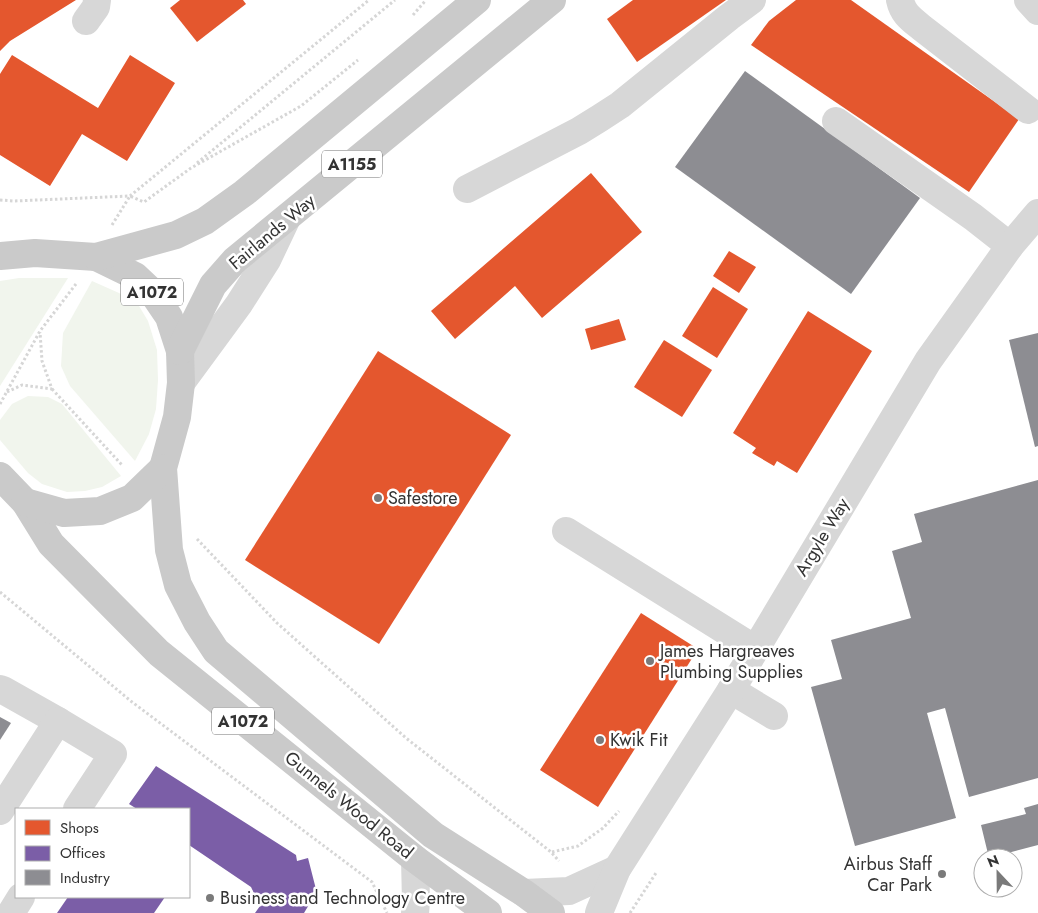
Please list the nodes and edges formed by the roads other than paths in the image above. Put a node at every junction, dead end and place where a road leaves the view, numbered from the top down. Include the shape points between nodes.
1 (477, 0) edge
2 (552, 0) edge
3 (752, 0) edge
4 (900, 0) edge
5 (1028, 0) edge
6 (1038, 11) edge
7 (1028, 110) dead end
8 (836, 120) dead end
9 (466, 189) dead end
10 (1038, 213) edge
11 (286, 220) junction
12 (1010, 246) junction
13 (0, 256) edge
14 (96, 257) junction
15 (180, 352) junction
16 (181, 383) junction
17 (163, 468) junction
18 (0, 476) edge
19 (25, 502) junction
20 (566, 532) dead end
21 (755, 649) junction
22 (0, 689) edge
23 (731, 690) junction
24 (774, 716) dead end
25 (58, 721) junction
26 (79, 808) edge
27 (0, 811) edge
28 (416, 859) junction
29 (617, 869) junction
30 (524, 893) junction
31 (20, 898) edge
32 (11, 913) edge
33 (415, 913) edge
34 (488, 913) edge
35 (551, 913) edge
36 (599, 913) edge

1 - 14 main road, A1155 via 244,193 205,221 176,235
2 - 11 main road, Fairlands Way / A1155
3 - 9 street via 620,105 579,131
4 - 7 street via 902,9 922,28
5 - 6 street
8 - 12 street
10 - 12 street, Argyle Way
11 - 15 main road, Fairlands Way / A1155 via 235,260 213,285
11 - 16 street via 268,260
12 - 21 street, Argyle Way via 928,361
13 - 14 main road, Gunnels Wood Road / A1072 via 35,253
14 - 15 main road, Gunnels Wood Road / A1072 via 134,276 152,292 169,317
15 - 16 main road, Gunnels Wood Road / A1072
16 - 17 main road, Gunnels Wood Road / A1072 via 177,417
17 - 19 main road via 132,498 100,511 64,513
17 - 30 main road, Gunnels Wood Road / A1072 via 169,550 178,585 216,651 433,835
18 - 19 main road, Gunnels Wood Road / A1072
19 - 28 main road, Gunnels Wood Road / A1072 via 51,544 159,653
20 - 21 street
21 - 23 street, Argyle Way
22 - 25 street
23 - 24 street
23 - 29 street, Argyle Way
25 - 26 street via 113,754
25 - 27 street
28 - 33 street
28 - 34 main road, Gunnels Wood Road / A1072
29 - 30 street via 569,891
29 - 36 street, Argyle Way
30 - 35 main road, Gunnels Wood Road / A1072
31 - 32 street

